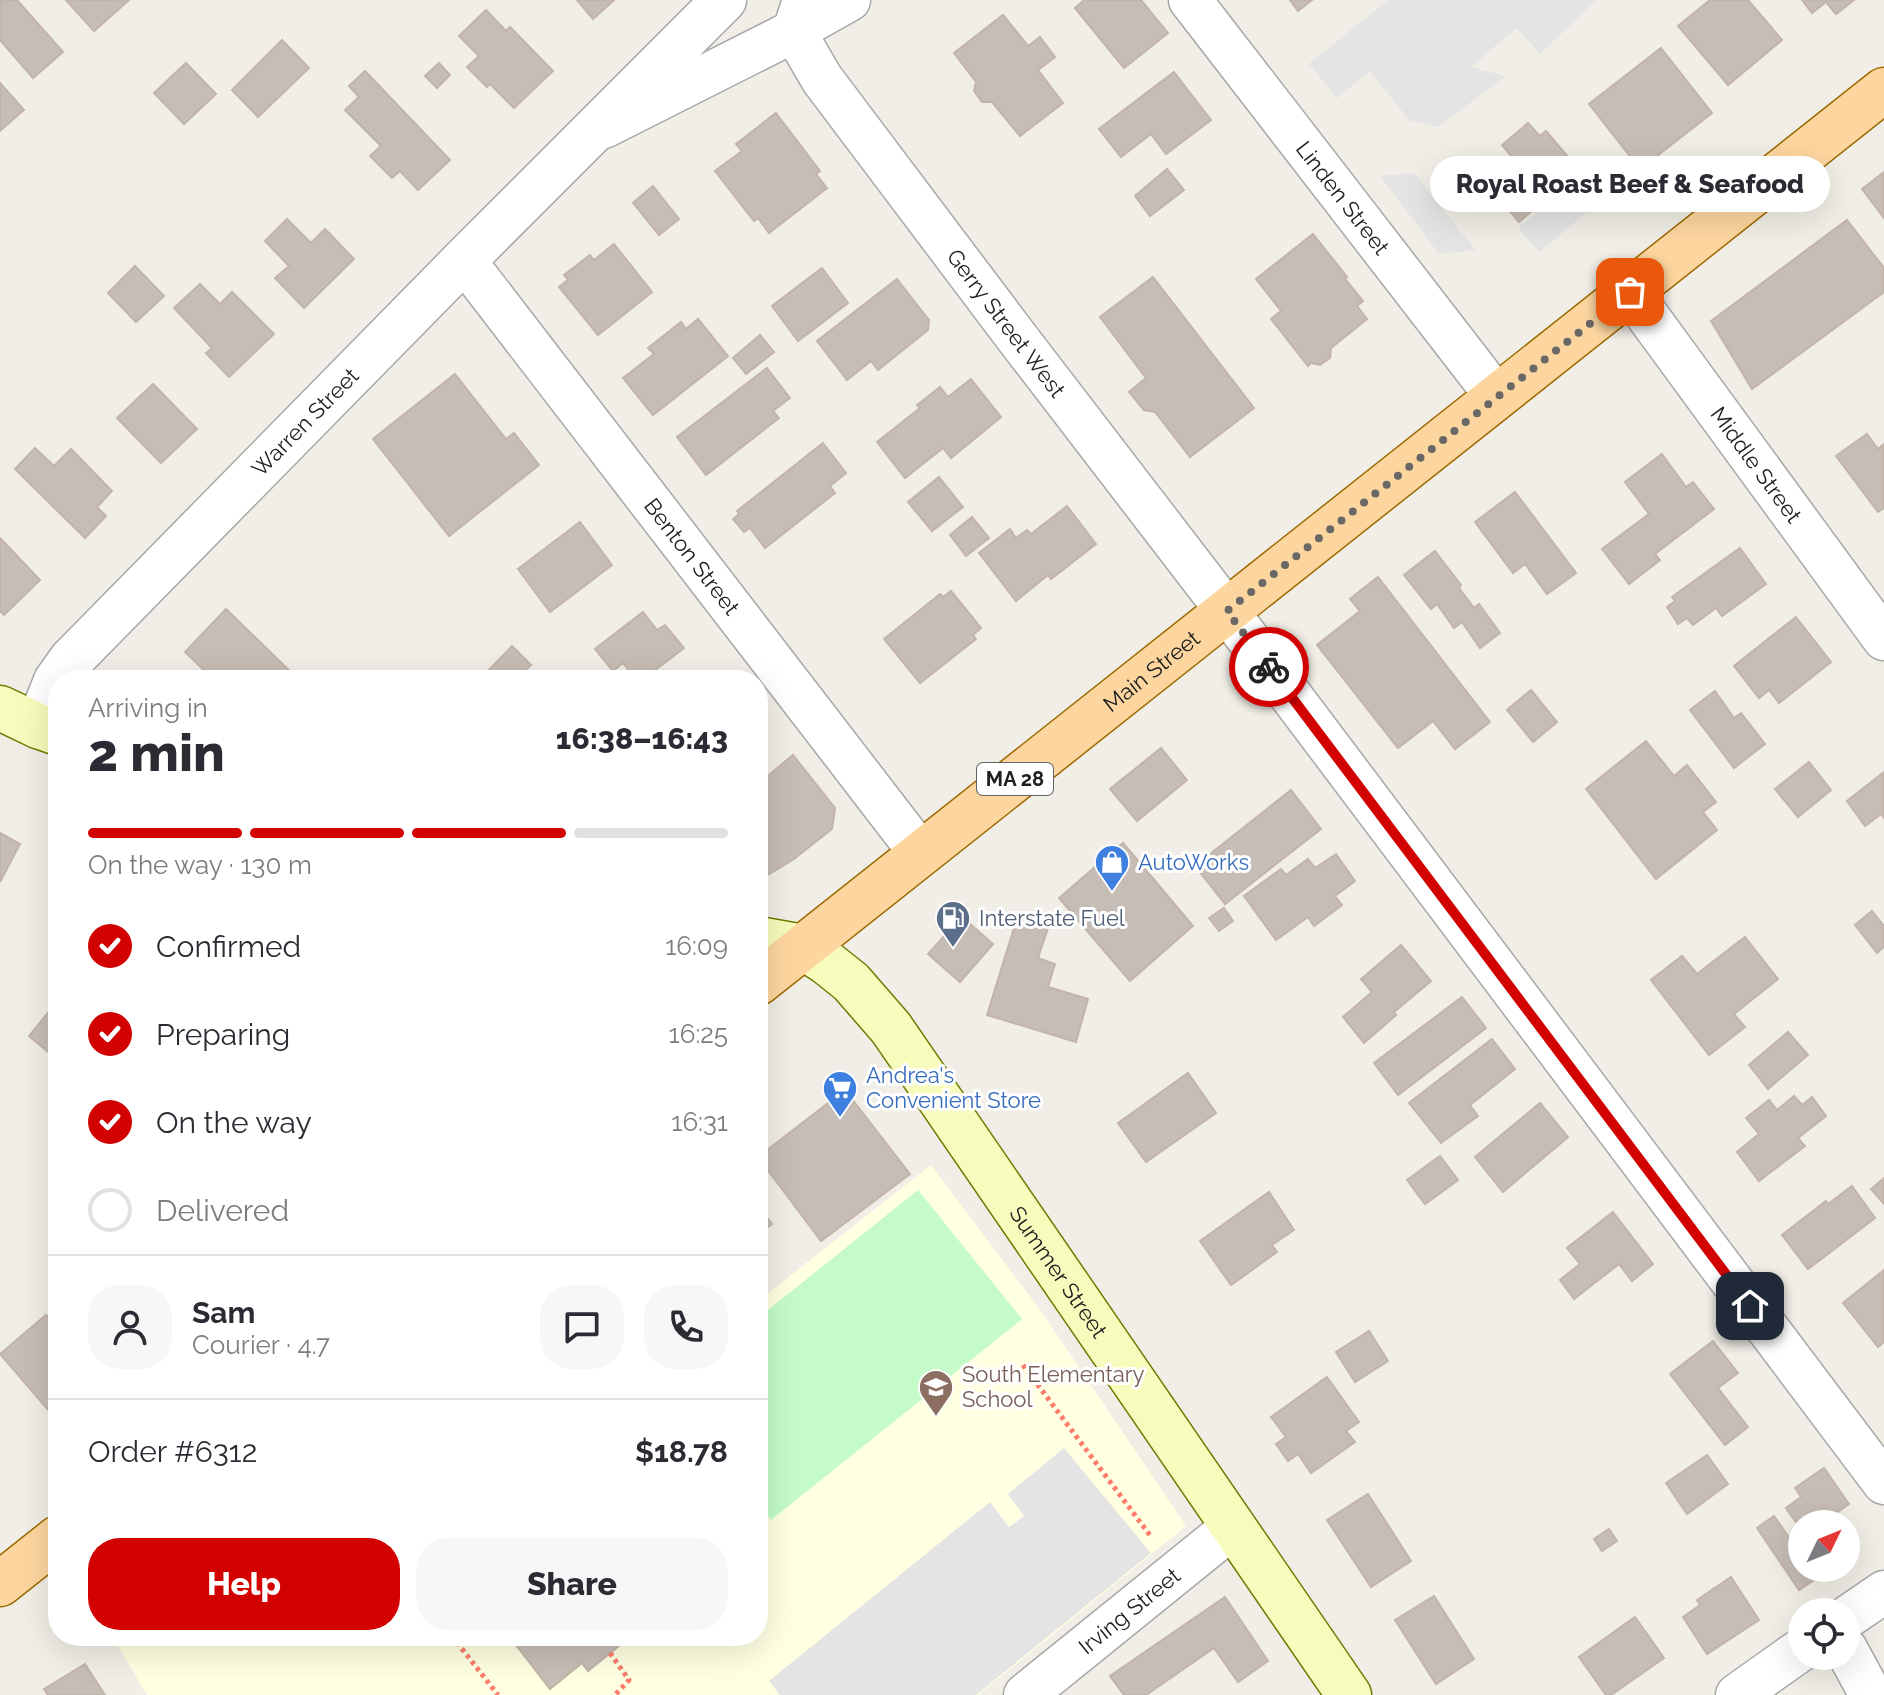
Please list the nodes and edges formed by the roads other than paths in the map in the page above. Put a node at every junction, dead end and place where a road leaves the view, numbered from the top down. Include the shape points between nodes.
1 (724, 0) edge
2 (849, 0) edge
3 (1190, 0) edge
4 (799, 15) edge
5 (1884, 90) edge
6 (592, 133) junction
7 (464, 260) junction
8 (1630, 292) junction
9 (1497, 397) junction
10 (1227, 611) junction
11 (1884, 639) edge
12 (64, 670) edge
13 (48, 695) edge
14 (32, 722) edge
15 (921, 854) junction
16 (768, 941) edge
17 (803, 947) junction
18 (768, 975) edge
19 (1884, 1483) edge
20 (1234, 1526) junction
21 (48, 1546) edge
22 (0, 1584) edge
23 (1884, 1592) edge
24 (1860, 1608) edge
25 (1788, 1659) edge
26 (1857, 1670) edge
27 (1025, 1695) edge
28 (1349, 1695) edge
29 (1737, 1695) edge
30 (1871, 1695) edge

1 - 6 street, Warren Street
2 - 4 street, Warren Street
3 - 9 street, Linden Street
4 - 6 street, Warren Street
4 - 10 street, Gerry Street West via 822,79
5 - 8 main road, Main Street / MA 28
6 - 7 street, Warren Street
7 - 12 street, Warren Street
7 - 15 street, Benton Street
8 - 9 main road, Main Street / MA 28
8 - 11 street, Middle Street
9 - 10 main road, Main Street / MA 28
10 - 15 main road, Main Street / MA 28
10 - 19 street, Gerry Street West
13 - 14 street, Warren Street
15 - 17 main road, Main Street / MA 28
16 - 17 main road
17 - 18 main road, Main Street / MA 28
17 - 20 main road, Summer Street via 851,982 891,1028
20 - 27 street, Irving Street
20 - 28 main road, Summer Street
21 - 22 main road
23 - 24 street
25 - 29 street
26 - 30 street

